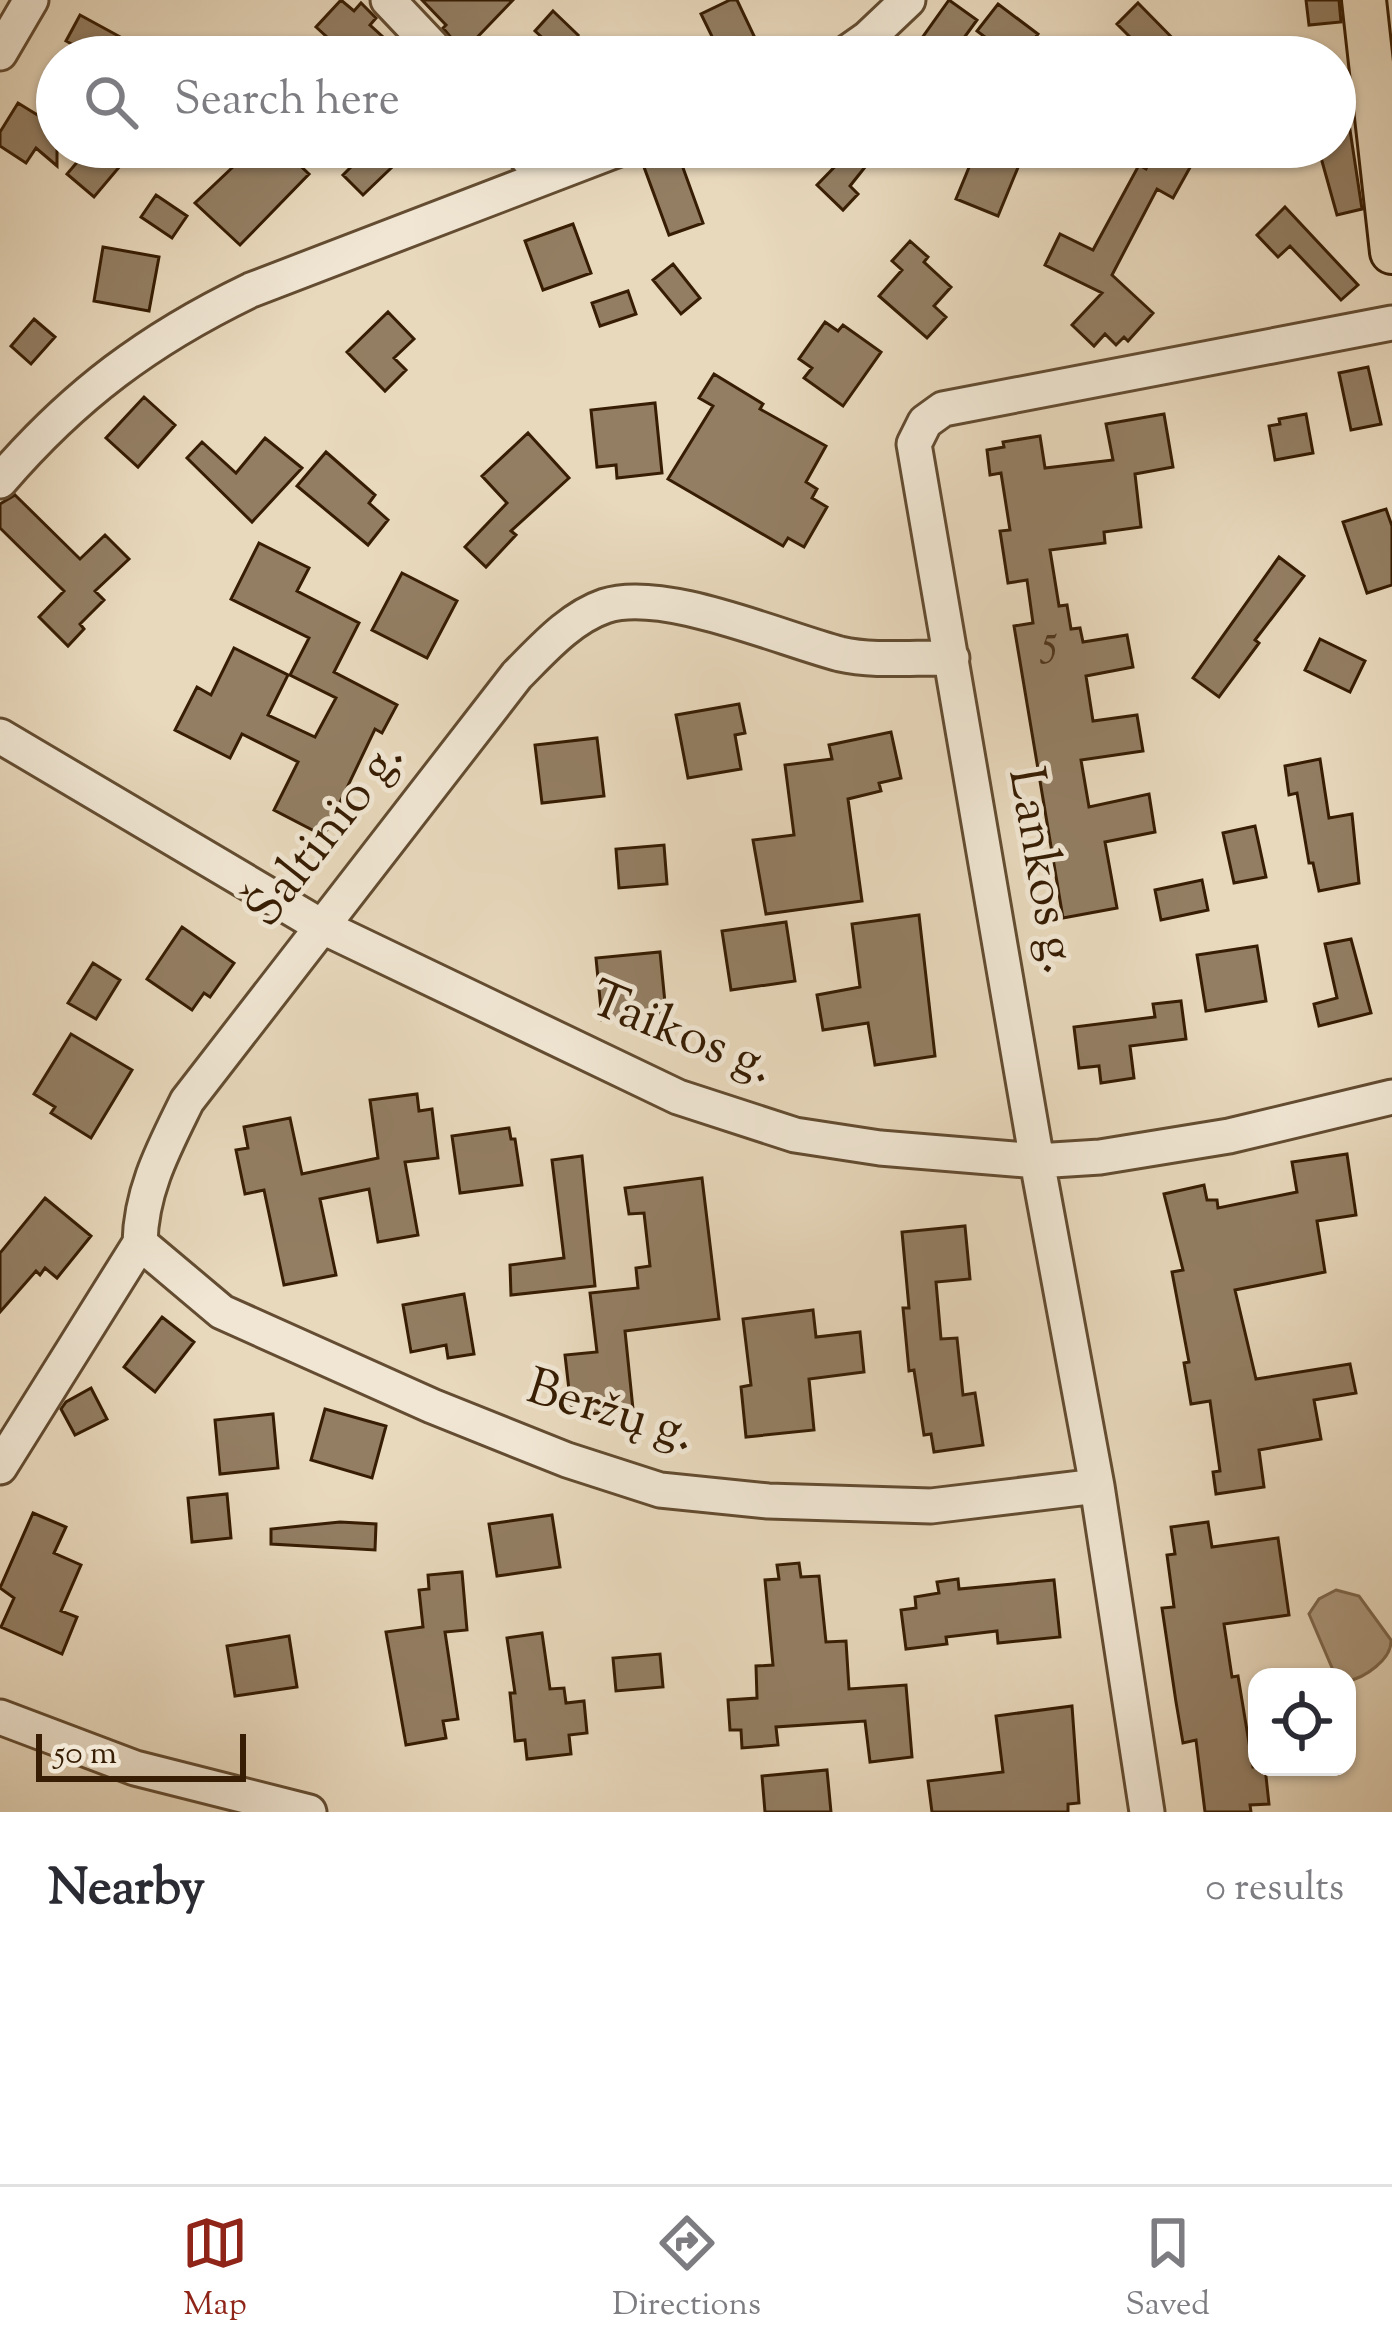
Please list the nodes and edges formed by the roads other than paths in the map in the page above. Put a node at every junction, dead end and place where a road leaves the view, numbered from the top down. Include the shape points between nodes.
1 (31, 0) edge
2 (388, 0) edge
3 (908, 0) edge
4 (1364, 0) edge
5 (422, 36) edge
6 (870, 36) edge
7 (0, 53) edge
8 (536, 168) edge
9 (565, 168) edge
10 (543, 176) junction
11 (1392, 252) edge
12 (1392, 323) edge
13 (0, 481) edge
14 (952, 658) junction
15 (0, 736) edge
16 (321, 926) junction
17 (1392, 1097) edge
18 (1037, 1161) junction
19 (140, 1243) junction
20 (0, 1467) edge
21 (1097, 1486) junction
22 (0, 1717) edge
23 (309, 1812) edge
24 (1147, 1812) edge

1 - 7 street
2 - 5 street
3 - 6 street
4 - 11 main road
8 - 10 street
9 - 10 street
10 - 13 street via 206,312 92,386
12 - 14 street, Lankos g. via 944,409 925,422 914,445
14 - 16 street, Šaltinio g. via 847,656 658,603 600,608 558,634 518,675
14 - 18 street, Lankos g.
15 - 16 street, Taikos g.
16 - 18 street, Taikos g. via 698,1103 795,1135
16 - 19 street, Šaltinio g. via 187,1101 154,1169
17 - 18 street, Taikos g. via 1229,1136
18 - 21 street, Lankos g.
19 - 20 street, Šaltinio g.
19 - 21 street, Beržų g. via 222,1312 432,1406 660,1490 931,1506
21 - 24 street, Lankos g.
22 - 23 street via 136,1768

